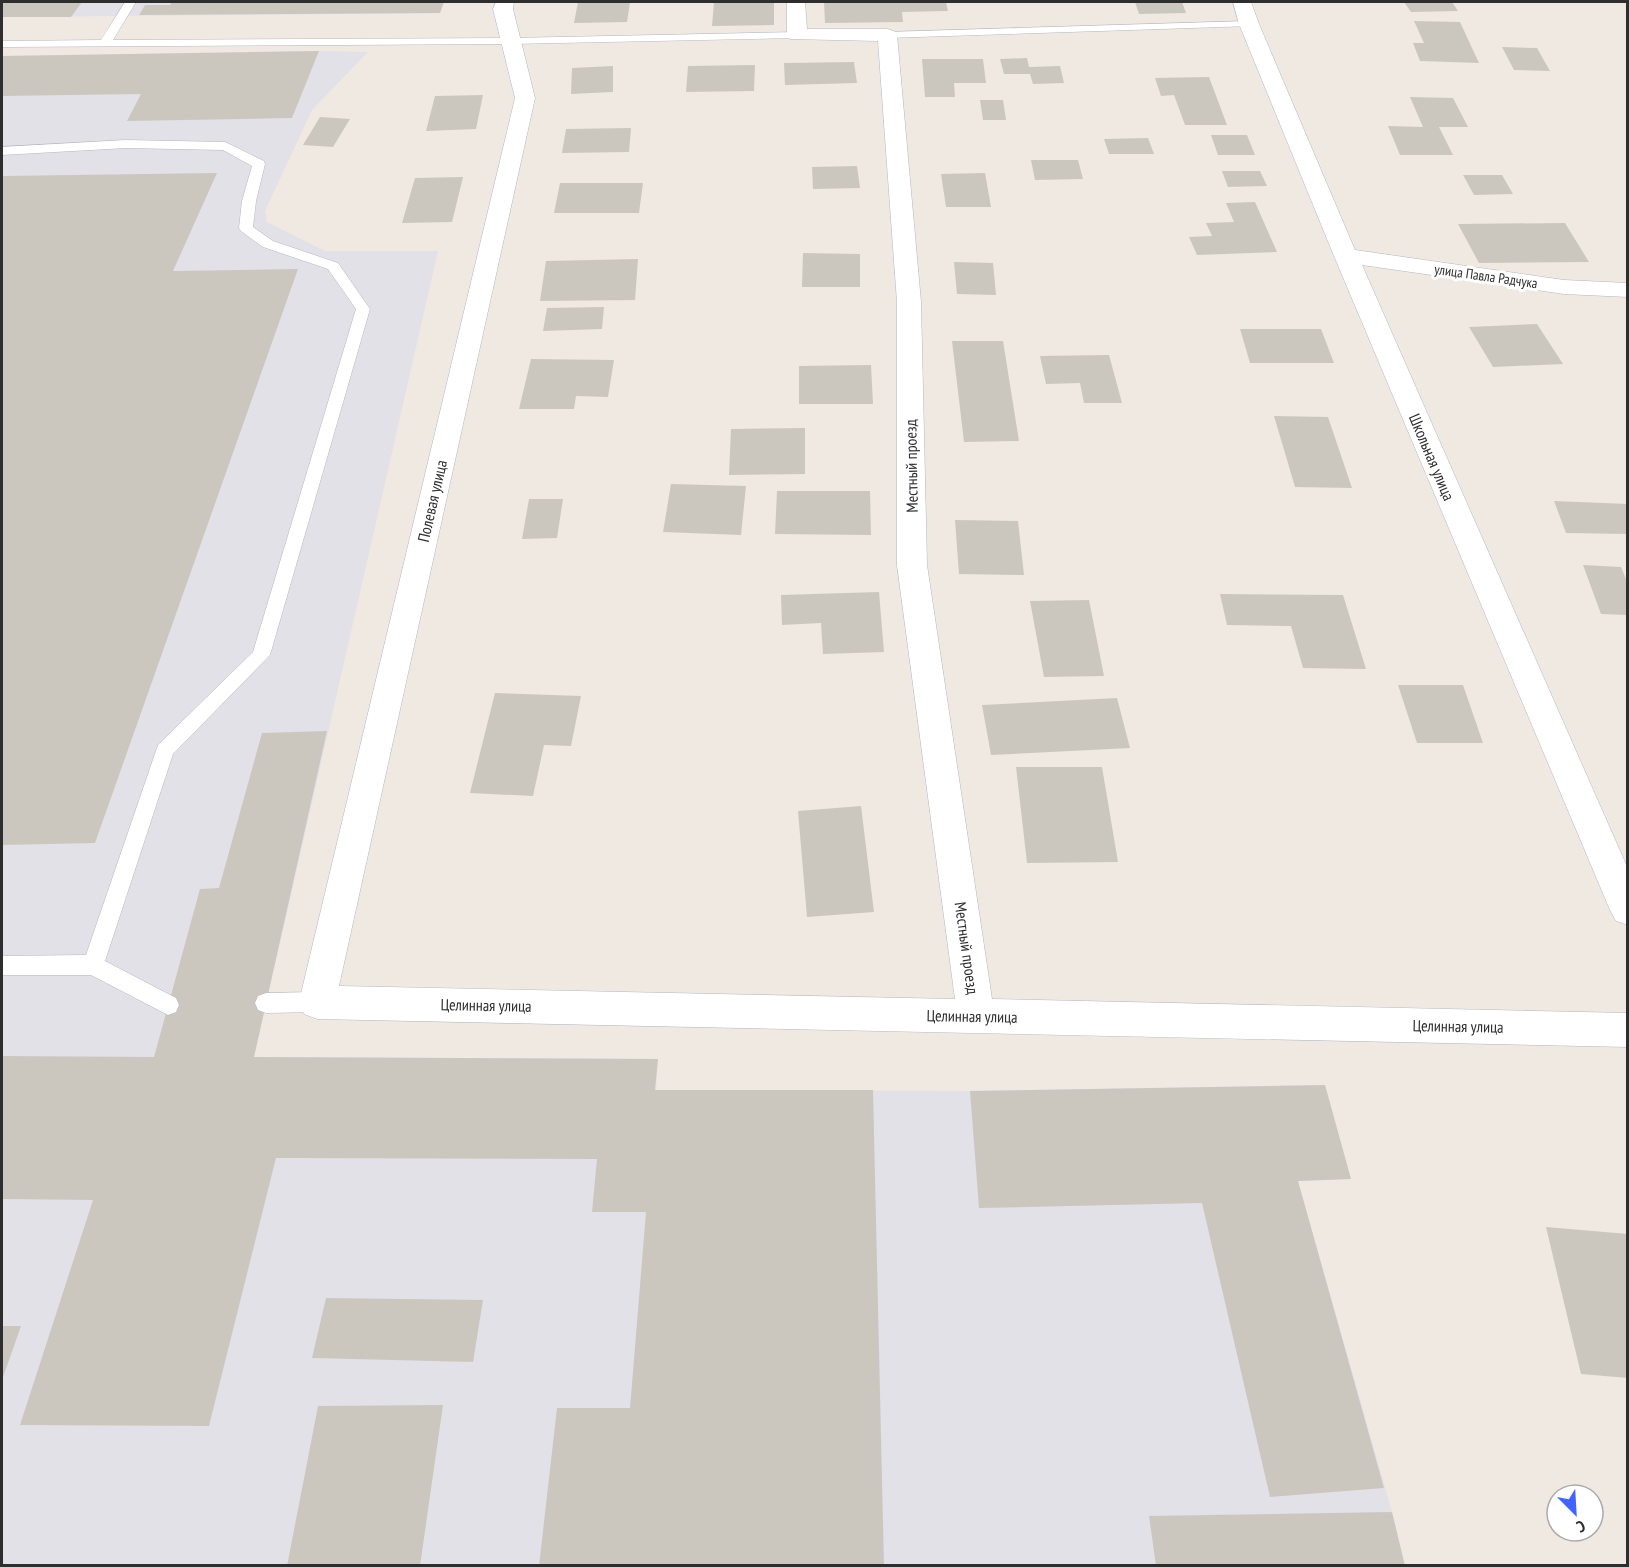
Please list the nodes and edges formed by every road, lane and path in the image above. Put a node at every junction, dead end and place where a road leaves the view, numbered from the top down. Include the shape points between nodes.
1 (130, 2) edge
2 (505, 2) edge
3 (796, 2) edge
4 (1246, 13) edge
5 (797, 35) junction
6 (887, 35) junction
7 (511, 41) junction
8 (105, 43) junction
9 (2, 44) edge
10 (2, 151) edge
11 (1346, 256) junction
12 (1628, 290) edge
13 (1628, 910) edge
14 (93, 964) junction
15 (2, 965) edge
16 (317, 1002) junction
17 (266, 1003) dead end
18 (168, 1005) dead end
19 (976, 1016) junction
20 (1628, 1030) edge

1 - 8 lane
2 - 7 street, Полевая улица via 503,9
3 - 5 street
4 - 6 lane
4 - 11 street, Школьная улица
5 - 6 street
5 - 7 lane
6 - 19 street, Местный проезд via 909,302 912,565
7 - 8 lane
7 - 16 street, Полевая улица via 525,98
8 - 9 lane
10 - 14 lane via 126,144 225,146 258,164 246,228 268,244 333,266 363,309 261,655 165,750
11 - 12 street, улица Павла Радчука via 1564,287
11 - 13 street, Школьная улица
14 - 15 lane
14 - 18 lane
16 - 17 lane
16 - 19 street, Целинная улица
19 - 20 street, Целинная улица

